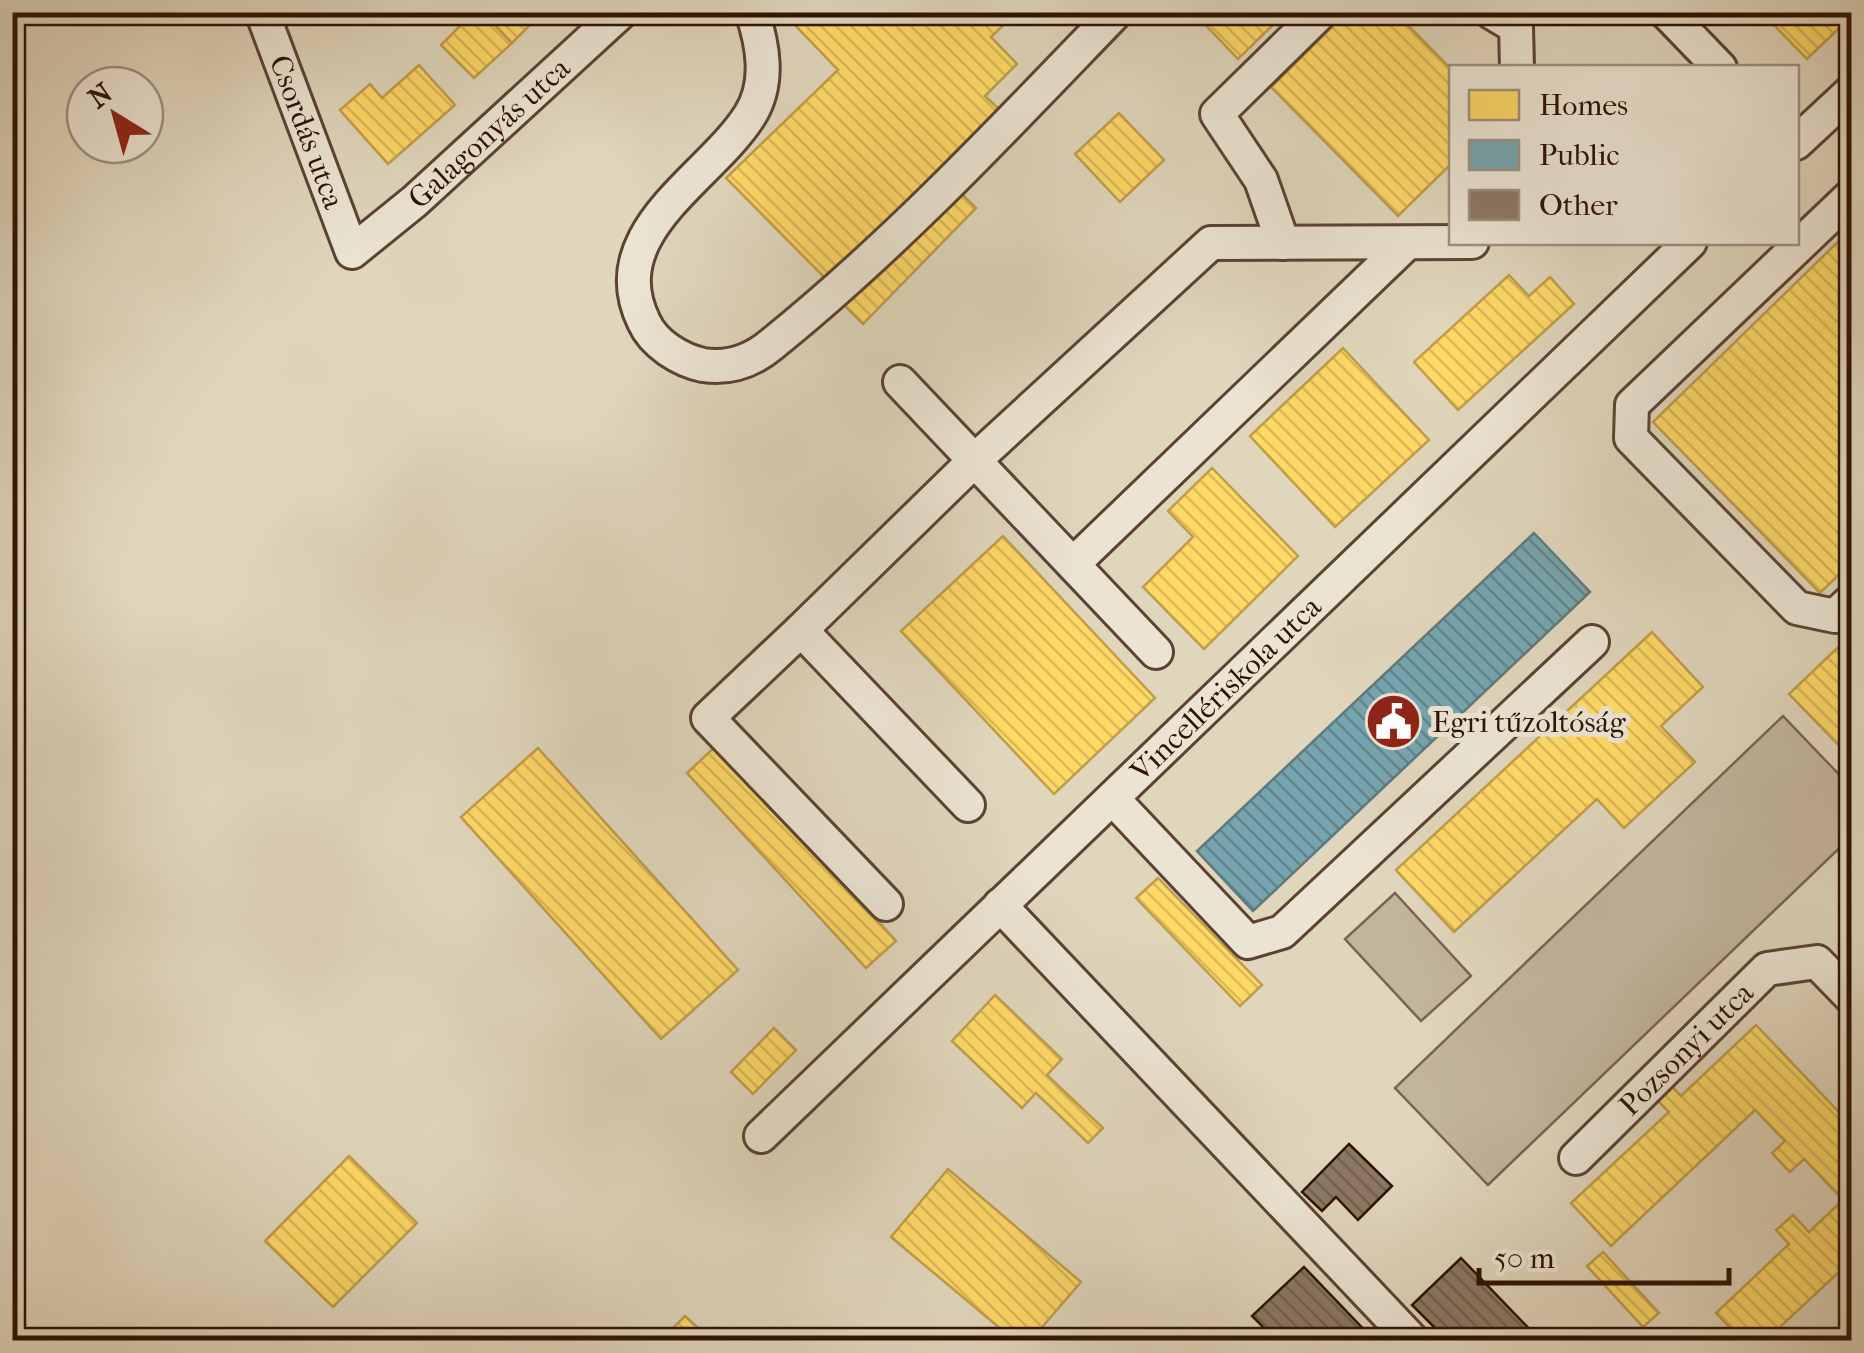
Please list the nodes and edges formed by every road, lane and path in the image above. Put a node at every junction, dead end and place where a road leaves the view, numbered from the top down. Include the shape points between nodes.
1 (262, 12) edge
2 (621, 12) edge
3 (752, 12) edge
4 (1116, 12) edge
5 (1321, 12) edge
6 (1492, 12) edge
7 (1666, 12) edge
8 (1517, 65) edge
9 (1717, 65) edge
10 (1852, 91) edge
11 (1799, 140) edge
12 (1852, 194) edge
13 (1283, 243) junction
14 (1449, 243) edge
15 (1406, 244) junction
16 (1687, 245) edge
17 (1799, 245) edge
18 (1799, 245) edge
19 (352, 252) joint
20 (900, 382) dead end
21 (974, 460) junction
22 (1073, 564) junction
23 (1852, 600) edge
24 (800, 630) junction
25 (1592, 642) dead end
26 (1156, 652) dead end
27 (1113, 799) junction
28 (968, 805) dead end
29 (886, 904) dead end
30 (1000, 905) junction
31 (1852, 998) edge
32 (761, 1136) dead end
33 (1576, 1158) dead end
34 (1412, 1340) edge

1 - 19 street, Csordás utca
2 - 19 street, Galagonyás utca
3 - 4 street via 763,45 752,113 662,210 643,241 636,274 636,306 649,333 684,361 723,368 760,354 840,289
5 - 13 street via 1217,114 1261,180
6 - 8 street via 1516,27
7 - 9 street
10 - 11 street
12 - 18 street
13 - 15 street
13 - 21 street via 1212,243
14 - 15 street
15 - 22 street
16 - 27 street, Vincellériskola utca
17 - 23 street via 1632,405 1630,438 1797,608 1835,616
20 - 21 street
21 - 22 street
21 - 24 street
22 - 26 street
24 - 28 street
24 - 29 street via 708,718
25 - 27 street via 1282,932 1248,942
27 - 30 street, Vincellériskola utca
30 - 32 street, Vincellériskola utca
30 - 34 street
31 - 33 street, Pozsonyi utca via 1817,962 1768,969

